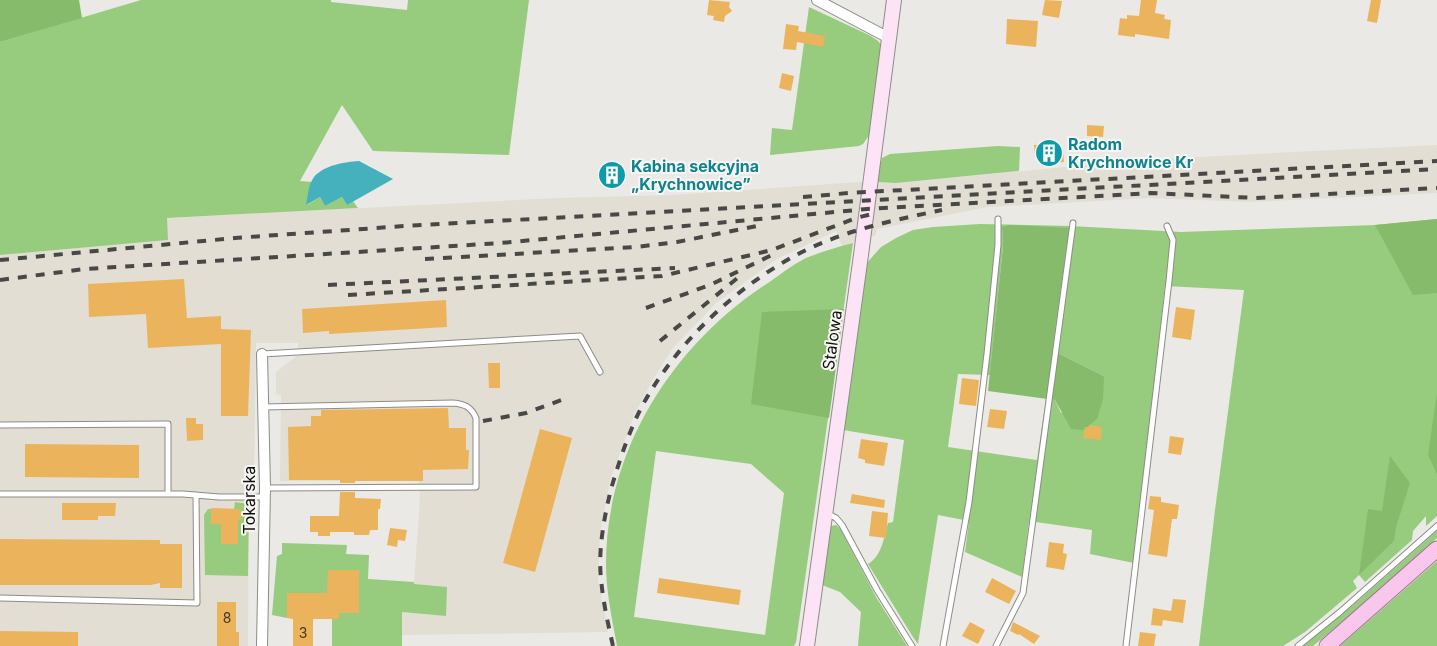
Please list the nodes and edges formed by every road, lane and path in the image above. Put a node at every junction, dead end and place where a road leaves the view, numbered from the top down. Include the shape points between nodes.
1 (816, 0) edge
2 (894, 0) edge
3 (889, 38) junction
4 (998, 219) dead end
5 (1073, 223) dead end
6 (1168, 226) dead end
7 (262, 354) joint
8 (600, 372) dead end
9 (263, 407) junction
10 (0, 425) edge
11 (264, 493) junction
12 (0, 494) edge
13 (168, 494) junction
14 (196, 495) junction
15 (826, 513) junction
16 (1437, 526) edge
17 (1437, 549) edge
18 (0, 598) edge
19 (262, 646) edge
20 (806, 646) edge
21 (912, 646) edge
22 (943, 646) edge
23 (996, 646) edge
24 (1126, 646) edge
25 (1298, 646) edge
26 (1327, 646) edge

1 - 3 street
2 - 3 street, Stalowa
3 - 15 street, Stalowa
4 - 22 lane via 987,354 969,502
5 - 23 lane via 1023,593
6 - 24 lane via 1173,240 1169,281
7 - 8 lane via 580,336
7 - 9 street, Tokarska
9 - 11 street, Tokarska
9 - 11 lane via 453,403 464,404 473,410 476,418 476,487
10 - 13 lane via 168,424
11 - 14 lane
11 - 19 street, Tokarska
12 - 13 lane
13 - 14 lane
14 - 18 lane via 197,603
15 - 20 street, Stalowa
15 - 21 lane via 842,525
16 - 25 lane
17 - 26 main road

